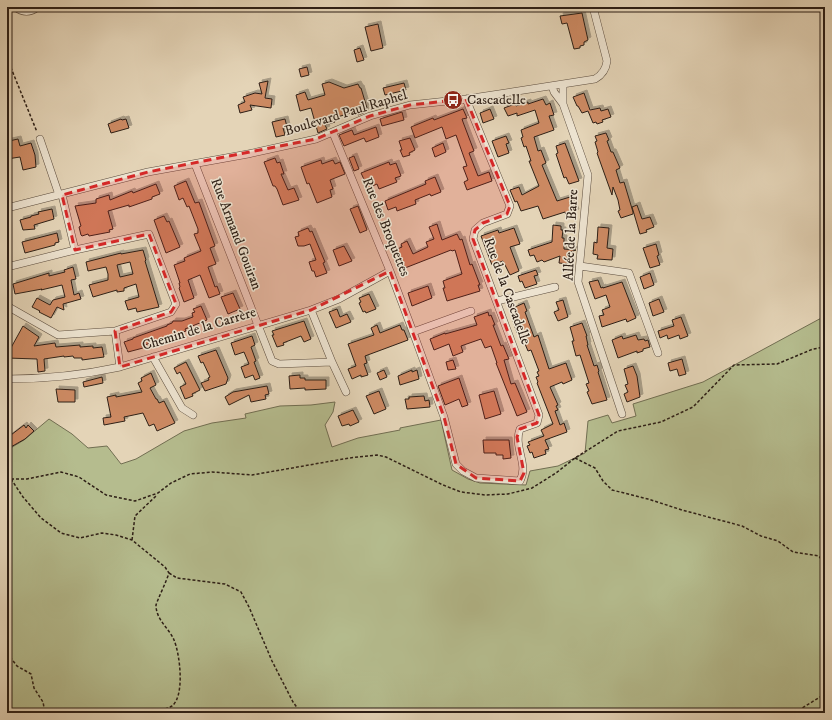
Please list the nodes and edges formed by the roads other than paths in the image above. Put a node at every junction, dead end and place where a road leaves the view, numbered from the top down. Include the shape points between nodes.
1 (15, 7) edge
2 (38, 7) edge
3 (592, 7) edge
4 (563, 85) junction
5 (552, 86) junction
6 (466, 99) junction
7 (563, 104) junction
8 (332, 132) junction
9 (40, 139) road end
10 (195, 164) junction
11 (60, 195) junction
12 (7, 208) edge
13 (75, 250) junction
14 (7, 266) edge
15 (580, 266) junction
16 (390, 271) junction
17 (555, 287) dead end
18 (497, 301) junction
19 (7, 306) edge
20 (312, 310) junction
21 (471, 311) dead end
22 (258, 325) junction
23 (115, 331) junction
24 (413, 332) junction
25 (658, 353) dead end
26 (153, 357) junction
27 (332, 362) junction
28 (120, 367) junction
29 (7, 379) edge
30 (346, 392) dead end
31 (622, 414) dead end
32 (192, 415) dead end
33 (520, 481) joint

1 - 2 street via 27,12
3 - 4 street, Boulevard Paul Raphel via 606,58 605,68 595,79
4 - 5 street, Boulevard Paul Raphel
4 - 7 street, Allée de la Barre
5 - 6 street, Boulevard Paul Raphel
5 - 7 street, Allée de la Barre
6 - 8 street, Boulevard Paul Raphel via 410,105 370,116
6 - 18 street, Rue de la Cascadelle via 510,206 507,214 483,223 475,230 473,238
7 - 15 street, Allée de la Barre via 588,175
8 - 10 street, Boulevard Paul Raphel via 291,145
8 - 16 street, Rue des Broquettes
9 - 11 street
10 - 11 street, Boulevard Paul Raphel via 148,172
10 - 22 street, Rue Armand Gouiran
11 - 12 street, Boulevard Paul Raphel
11 - 13 street
13 - 14 street
13 - 23 street via 149,234 176,304 171,312
15 - 25 street via 629,273
15 - 31 street, Allée de la Barre via 578,282
16 - 20 street, Chemin de la Carrère via 340,299
16 - 24 street, Rue des Broquettes
17 - 18 street
18 - 33 street, Rue de la Cascadelle via 539,415 538,423 520,430 517,436 524,473
19 - 23 street via 58,335
20 - 22 street, Chemin de la Carrère
20 - 27 street
21 - 24 street
22 - 26 street, Chemin de la Carrère
22 - 27 street, Rue Armand Gouiran via 272,361 279,364
23 - 28 street
24 - 33 street, Rue des Broquettes via 444,417 456,464 476,478
26 - 28 street, Chemin de la Carrère
26 - 32 street via 182,408
27 - 30 street
28 - 29 street, Chemin de la Carrère via 92,373

